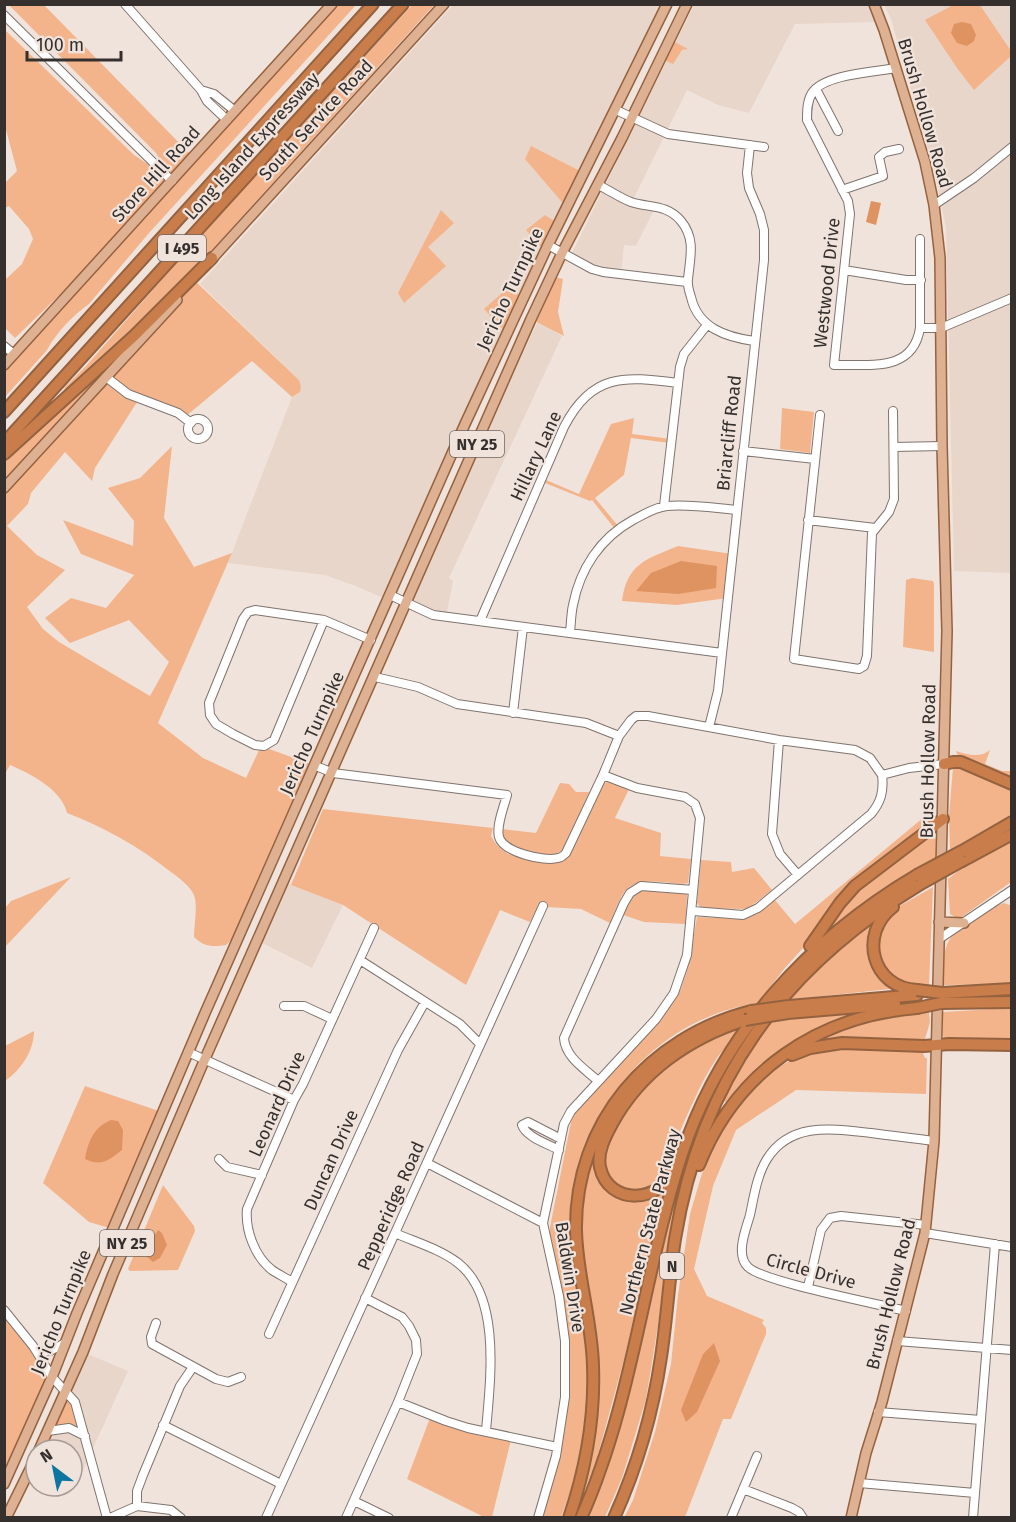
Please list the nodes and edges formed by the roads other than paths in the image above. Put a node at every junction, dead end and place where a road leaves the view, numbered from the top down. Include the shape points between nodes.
1 (124, 4) edge
2 (332, 4) edge
3 (371, 4) edge
4 (403, 4) edge
5 (444, 4) edge
6 (667, 4) edge
7 (687, 4) edge
8 (874, 4) edge
9 (4, 15) edge
10 (896, 68) junction
11 (816, 89) junction
12 (201, 90) junction
13 (616, 110) junction
14 (234, 111) junction
15 (632, 117) junction
16 (227, 120) junction
17 (838, 131) dead end
18 (750, 145) junction
19 (764, 147) dead end
20 (1011, 147) edge
21 (899, 149) dead end
22 (172, 181) junction
23 (598, 185) junction
24 (842, 190) junction
25 (934, 205) junction
26 (920, 239) dead end
27 (548, 245) junction
28 (562, 253) junction
29 (212, 258) junction
30 (844, 270) junction
31 (921, 280) junction
32 (687, 282) junction
33 (1011, 298) edge
34 (706, 324) junction
35 (920, 328) junction
36 (941, 328) junction
37 (754, 341) junction
38 (4, 345) edge
39 (14, 354) junction
40 (4, 365) edge
41 (106, 377) junction
42 (678, 383) junction
43 (893, 411) dead end
44 (4, 412) edge
45 (820, 415) dead end
46 (191, 423) dead end
47 (4, 443) edge
48 (942, 446) junction
49 (894, 447) junction
50 (743, 452) junction
51 (4, 454) edge
52 (815, 459) junction
53 (4, 488) edge
54 (664, 506) junction
55 (737, 510) junction
56 (808, 520) junction
57 (875, 528) junction
58 (390, 595) junction
59 (407, 602) junction
60 (324, 620) junction
61 (480, 621) junction
62 (523, 627) junction
63 (570, 633) junction
64 (371, 640) junction
65 (722, 653) junction
66 (375, 677) junction
67 (513, 713) junction
68 (710, 727) junction
69 (619, 736) junction
70 (779, 740) junction
71 (944, 764) junction
72 (316, 766) junction
73 (333, 772) junction
74 (603, 775) junction
75 (882, 775) junction
76 (1011, 784) edge
77 (943, 819) junction
78 (1011, 822) edge
79 (1011, 834) edge
80 (962, 856) junction
81 (798, 875) junction
82 (918, 880) junction
83 (693, 890) junction
84 (1011, 890) edge
85 (1002, 897) junction
86 (1011, 902) edge
87 (543, 906) dead end
88 (693, 912) junction
89 (939, 922) junction
90 (964, 923) junction
91 (374, 928) dead end
92 (939, 939) junction
93 (360, 960) junction
94 (786, 978) junction
95 (1011, 989) edge
96 (959, 998) junction
97 (917, 999) junction
98 (425, 1002) junction
99 (1011, 1002) edge
100 (284, 1006) dead end
101 (748, 1016) junction
102 (332, 1019) junction
103 (480, 1044) junction
104 (1011, 1045) edge
105 (936, 1046) junction
106 (188, 1052) junction
107 (204, 1061) junction
108 (760, 1074) junction
109 (598, 1081) junction
110 (294, 1100) junction
111 (690, 1133) junction
112 (561, 1139) junction
113 (934, 1141) junction
114 (559, 1150) junction
115 (219, 1159) dead end
116 (427, 1163) junction
117 (262, 1175) junction
118 (543, 1223) junction
119 (926, 1229) junction
120 (395, 1233) junction
121 (995, 1244) junction
122 (1011, 1247) edge
123 (292, 1282) junction
124 (808, 1287) junction
125 (365, 1298) junction
126 (4, 1310) edge
127 (906, 1311) junction
128 (156, 1323) dead end
129 (269, 1334) dead end
130 (897, 1341) junction
131 (65, 1343) junction
132 (987, 1348) junction
133 (1011, 1350) edge
134 (38, 1352) junction
135 (193, 1367) junction
136 (52, 1377) junction
137 (241, 1377) dead end
138 (66, 1390) junction
139 (398, 1402) junction
140 (878, 1412) junction
141 (981, 1420) junction
142 (163, 1425) junction
143 (48, 1431) junction
144 (486, 1431) junction
145 (85, 1436) junction
146 (45, 1438) edge
147 (557, 1446) junction
148 (757, 1456) dead end
149 (24, 1481) edge
150 (859, 1483) junction
151 (4, 1484) edge
152 (281, 1484) junction
153 (743, 1489) junction
154 (975, 1493) junction
155 (354, 1501) junction
156 (137, 1506) junction
157 (6, 1518) edge
158 (109, 1518) edge
159 (181, 1518) edge
160 (266, 1518) edge
161 (346, 1518) edge
162 (389, 1518) edge
163 (538, 1518) edge
164 (569, 1518) edge
165 (581, 1518) edge
166 (614, 1518) edge
167 (620, 1518) edge
168 (731, 1518) edge
169 (803, 1518) edge
170 (851, 1518) edge
171 (973, 1518) edge

1 - 12 street
2 - 14 main road, Store Hill Road
3 - 44 highway, Long Island Expressway / I 495
4 - 47 highway, Long Island Expressway / I 495
5 - 29 main road, South Service Road
6 - 13 main road, Jericho Turnpike / NY 25
7 - 15 main road, Jericho Turnpike / NY 25
8 - 10 main road, Brush Hollow Road
9 - 22 street
10 - 11 street via 835,79
10 - 25 main road, Brush Hollow Road via 926,162
11 - 17 street
11 - 24 street, Westwood Drive via 807,107 807,120
12 - 14 street via 214,94
12 - 16 street
13 - 15 street
13 - 27 main road, Jericho Turnpike / NY 25
14 - 16 main road, Store Hill Road
15 - 18 street via 668,134
15 - 23 main road, Jericho Turnpike / NY 25
16 - 22 main road, Store Hill Road
18 - 19 street
18 - 37 street, Briarcliff Road via 749,188 765,238
20 - 25 street
21 - 24 street via 879,157 883,176
22 - 39 main road, Store Hill Road
23 - 28 main road, Jericho Turnpike / NY 25
23 - 32 street via 630,202 664,208 680,219 691,244
24 - 30 street, Westwood Drive via 850,214
25 - 36 main road, Brush Hollow Road
26 - 31 street
27 - 28 street
27 - 58 main road, Jericho Turnpike / NY 25
28 - 32 street via 603,272
28 - 59 main road, Jericho Turnpike / NY 25
29 - 41 main road
29 - 51 highway via 134,336
30 - 31 street
30 - 35 street, Westwood Drive via 834,365 893,363 914,348
31 - 35 street
32 - 34 street via 692,303
33 - 36 street
34 - 37 street via 724,334
34 - 42 street via 684,354
35 - 36 street
36 - 48 main road, Brush Hollow Road
37 - 50 street, Briarcliff Road
38 - 39 street
39 - 40 main road, Store Hill Road
41 - 46 street via 128,394 178,413
41 - 53 main road
42 - 54 street
42 - 61 street, Hillary Lane via 640,378 618,380 593,391 577,407 564,427
43 - 49 street
45 - 52 street
48 - 49 street
48 - 71 main road, Brush Hollow Road via 947,629
49 - 57 street via 894,500 890,512
50 - 52 street
50 - 55 street, Briarcliff Road
52 - 56 street
54 - 55 street
54 - 63 street via 624,525 598,549 579,584
55 - 65 street, Briarcliff Road
56 - 57 street
56 - 57 street via 794,659 852,669 864,666 867,656
58 - 59 street
58 - 64 main road, Jericho Turnpike / NY 25
59 - 61 street via 433,615
59 - 66 main road, Jericho Turnpike / NY 25
60 - 60 street via 265,610 248,612 209,703 216,724 255,745 264,746 274,740
60 - 64 street
61 - 62 street
62 - 63 street
62 - 67 street
63 - 65 street
64 - 72 main road, Jericho Turnpike / NY 25
65 - 68 street, Briarcliff Road
66 - 67 street via 418,687 457,704
66 - 73 main road, Jericho Turnpike / NY 25
67 - 69 street via 586,723
68 - 69 street via 641,716 631,720
68 - 70 street
69 - 74 street
70 - 75 street via 855,750 870,758
70 - 81 street via 772,834 780,854
71 - 75 street
71 - 76 highway via 958,762
71 - 77 main road, Brush Hollow Road
72 - 73 street
72 - 106 main road, Jericho Turnpike / NY 25
73 - 74 street via 507,795 498,829 503,846 550,859 566,853
73 - 107 main road, Jericho Turnpike / NY 25
74 - 83 street, Baldwin Drive via 637,788 685,797 698,809
75 - 81 street via 881,800 871,814
77 - 89 main road, Brush Hollow Road
77 - 94 highway via 849,892
78 - 80 highway, Northern State Parkway / N
79 - 80 highway, Northern State Parkway / N
80 - 82 highway, Northern State Parkway / N, bridge
81 - 88 street via 748,914
82 - 94 highway, Northern State Parkway / N via 850,919
82 - 97 highway via 882,918 873,945 877,964 885,975
82 - 166 highway, Northern State Parkway / N via 836,943 807,971 769,1013 729,1076 689,1175 675,1241 652,1401 634,1467
83 - 88 street, Baldwin Drive
83 - 109 street via 641,886 624,903 564,1038 568,1053
84 - 85 street
85 - 86 street
85 - 90 street
87 - 103 street, Pepperidge Road
88 - 109 street, Baldwin Drive via 687,955 674,993 656,1019
89 - 90 main road
89 - 92 main road, Brush Hollow Road
90 - 92 street
91 - 93 street, Leonard Drive
92 - 105 main road, Brush Hollow Road
93 - 98 street
93 - 102 street, Leonard Drive
94 - 111 highway, Northern State Parkway / N via 726,1059
95 - 96 highway
96 - 97 highway, bridge
96 - 99 highway
97 - 101 highway, bridge
97 - 108 highway via 830,1028 787,1052
98 - 103 street via 460,1024
98 - 123 street, Duncan Drive via 398,1050
100 - 102 street via 304,1006
101 - 111 highway via 687,1045 639,1086 619,1112 602,1146 599,1162 605,1180 628,1196 652,1193 670,1177
101 - 164 highway via 696,1031 651,1061 613,1106 588,1156 579,1192 576,1230 591,1334 593,1403 586,1460
102 - 110 street, Leonard Drive
103 - 116 street, Pepperidge Road
104 - 105 highway
105 - 108 highway via 858,1042 825,1045 796,1053
105 - 113 main road, Brush Hollow Road
106 - 107 street
106 - 131 main road, Jericho Turnpike / NY 25
107 - 110 street
107 - 138 main road, Jericho Turnpike / NY 25
108 - 167 highway via 721,1120 694,1179 682,1229 658,1401
109 - 112 street, Baldwin Drive via 567,1116
110 - 117 street, Leonard Drive
111 - 165 highway, Northern State Parkway / N via 666,1212 615,1425
112 - 114 street, Baldwin Drive
112 - 114 street via 528,1122 522,1125 528,1134
113 - 119 main road, Brush Hollow Road
113 - 124 street, Circle Drive via 819,1129 795,1135 773,1151 756,1187 742,1246 744,1260 757,1272
114 - 118 street, Baldwin Drive
115 - 117 street via 227,1167
116 - 118 street
116 - 120 street, Pepperidge Road
117 - 123 street, Leonard Drive via 247,1209 247,1223 260,1258
118 - 147 street, Baldwin Drive via 565,1341 565,1397
119 - 121 street
119 - 124 street via 894,1222 830,1218 821,1230
119 - 127 main road, Brush Hollow Road
120 - 125 street, Pepperidge Road
120 - 144 street via 458,1263 480,1291 490,1354
121 - 122 street
121 - 132 street
123 - 129 street, Duncan Drive
124 - 127 street, Circle Drive
125 - 139 street via 402,1317 416,1340 415,1362
125 - 152 street, Pepperidge Road
126 - 134 street
127 - 130 main road, Brush Hollow Road
128 - 135 street via 152,1344
130 - 132 street
130 - 140 main road, Brush Hollow Road
131 - 134 street
131 - 136 main road, Jericho Turnpike / NY 25
132 - 133 street
132 - 141 street
134 - 136 street
135 - 137 street via 224,1382
135 - 142 street
136 - 138 street
136 - 151 main road, Jericho Turnpike / NY 25
138 - 143 main road, Jericho Turnpike / NY 25
138 - 145 street via 75,1402
139 - 144 street via 446,1421
139 - 155 street
140 - 141 street
140 - 150 main road, Brush Hollow Road
141 - 154 street
142 - 152 street
142 - 156 street via 137,1491
143 - 145 street via 69,1428
143 - 146 main road, Jericho Turnpike / NY 25
144 - 147 street
145 - 158 street
147 - 163 street, Baldwin Drive
148 - 153 street
149 - 157 main road
150 - 154 street
150 - 170 main road, Brush Hollow Road
152 - 160 street, Pepperidge Road
153 - 168 street
153 - 169 street via 792,1508
154 - 171 street
155 - 161 street
155 - 162 street
156 - 158 street
156 - 159 street via 171,1510

